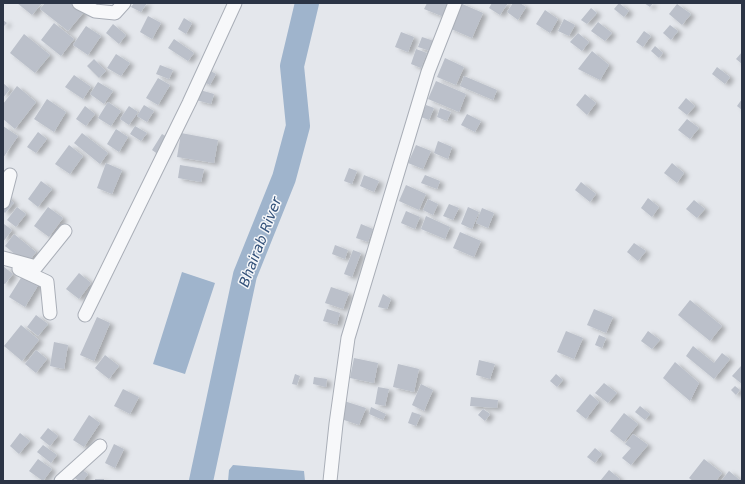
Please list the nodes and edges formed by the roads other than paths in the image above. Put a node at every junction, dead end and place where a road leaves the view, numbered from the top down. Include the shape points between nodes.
1 (79, 3) edge
2 (124, 3) edge
3 (235, 3) edge
4 (455, 3) edge
5 (10, 175) dead end
6 (3, 202) edge
7 (65, 231) dead end
8 (3, 260) edge
9 (50, 313) dead end
10 (85, 315) dead end
11 (100, 446) dead end
12 (61, 481) edge
13 (330, 481) edge

1 - 2 street via 96,11 115,13
3 - 10 street
4 - 13 street via 428,72 348,338
5 - 6 street
7 - 8 street via 36,267
8 - 9 street via 47,282
11 - 12 street

